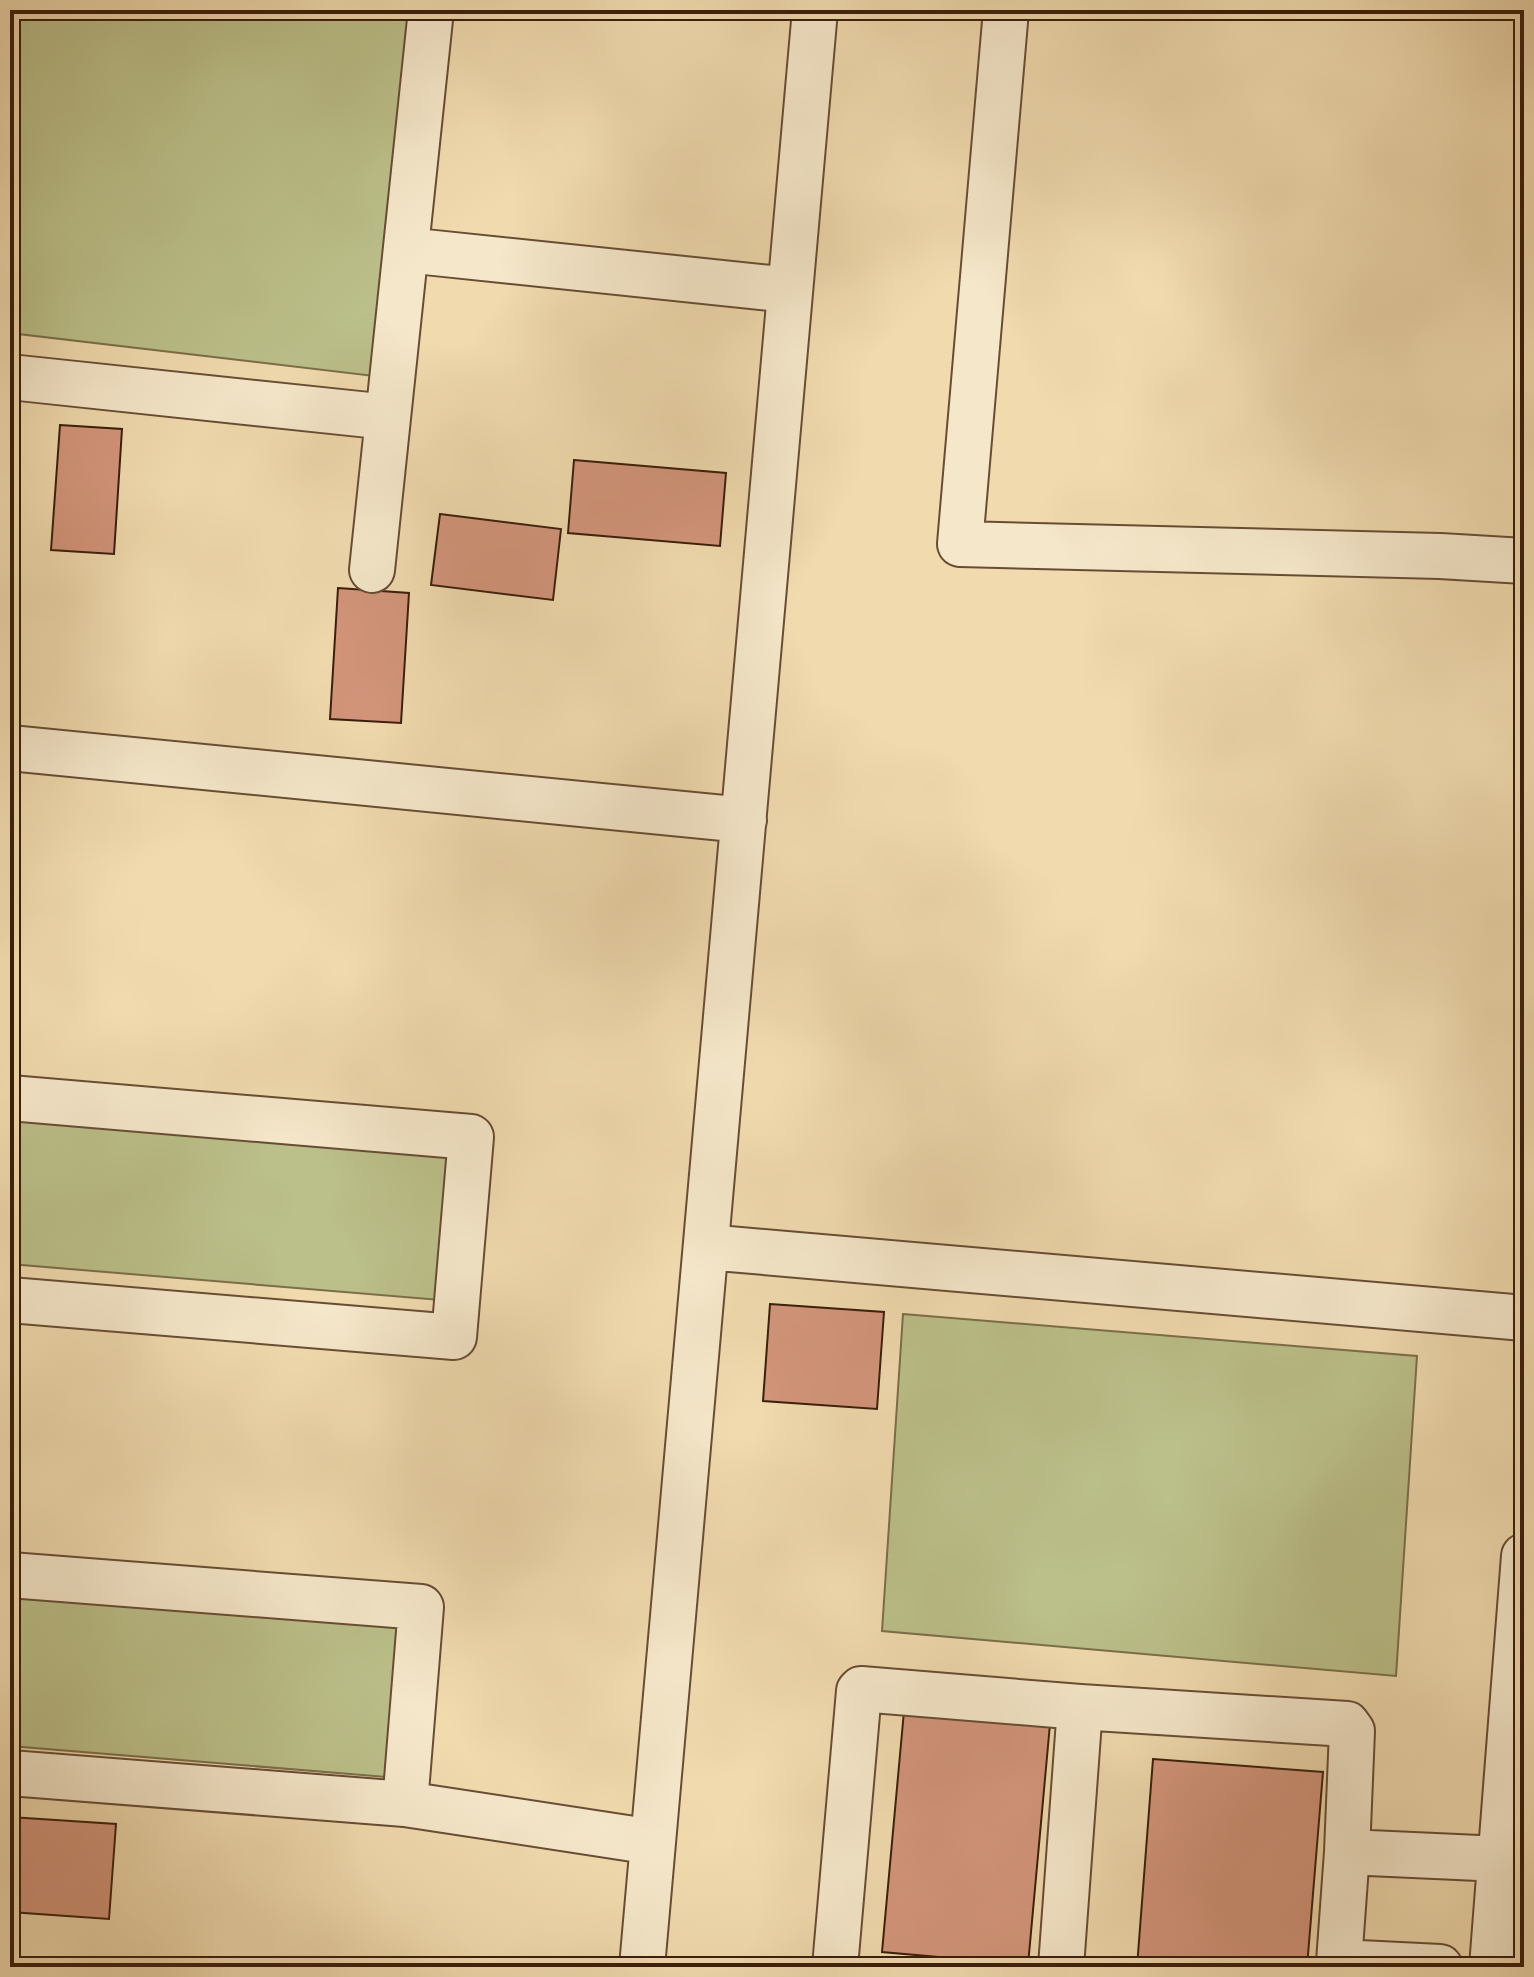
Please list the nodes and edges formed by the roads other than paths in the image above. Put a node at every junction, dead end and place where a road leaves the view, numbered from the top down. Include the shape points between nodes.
1 (431, 10) edge
2 (815, 10) edge
3 (1006, 10) edge
4 (406, 250) junction
5 (790, 290) junction
6 (10, 377) edge
7 (388, 417) junction
8 (1524, 561) edge
9 (372, 570) dead end
10 (10, 748) edge
11 (744, 820) junction
12 (10, 1098) edge
13 (706, 1247) junction
14 (10, 1300) edge
15 (1524, 1318) edge
16 (1524, 1556) edge
17 (10, 1575) edge
18 (1080, 1707) junction
19 (10, 1773) edge
20 (405, 1804) junction
21 (653, 1842) junction
22 (1347, 1852) junction
23 (1501, 1859) junction
24 (1339, 1964) edge
25 (642, 1967) edge
26 (835, 1967) edge
27 (1061, 1967) edge
28 (1440, 1967) edge
29 (1492, 1967) edge

1 - 4 street
2 - 5 street
3 - 8 street via 960,544
4 - 5 street
4 - 7 street
5 - 11 street
6 - 7 street
7 - 9 street
10 - 11 street
11 - 13 street
12 - 14 street via 471,1137 454,1337
13 - 15 street
13 - 21 street
16 - 23 street
17 - 20 street via 421,1607
18 - 22 street via 1347,1724 1352,1731
18 - 26 street via 859,1691
18 - 27 street
19 - 20 street
20 - 21 street
21 - 25 street
22 - 23 street
22 - 24 street
23 - 29 street
24 - 28 street

